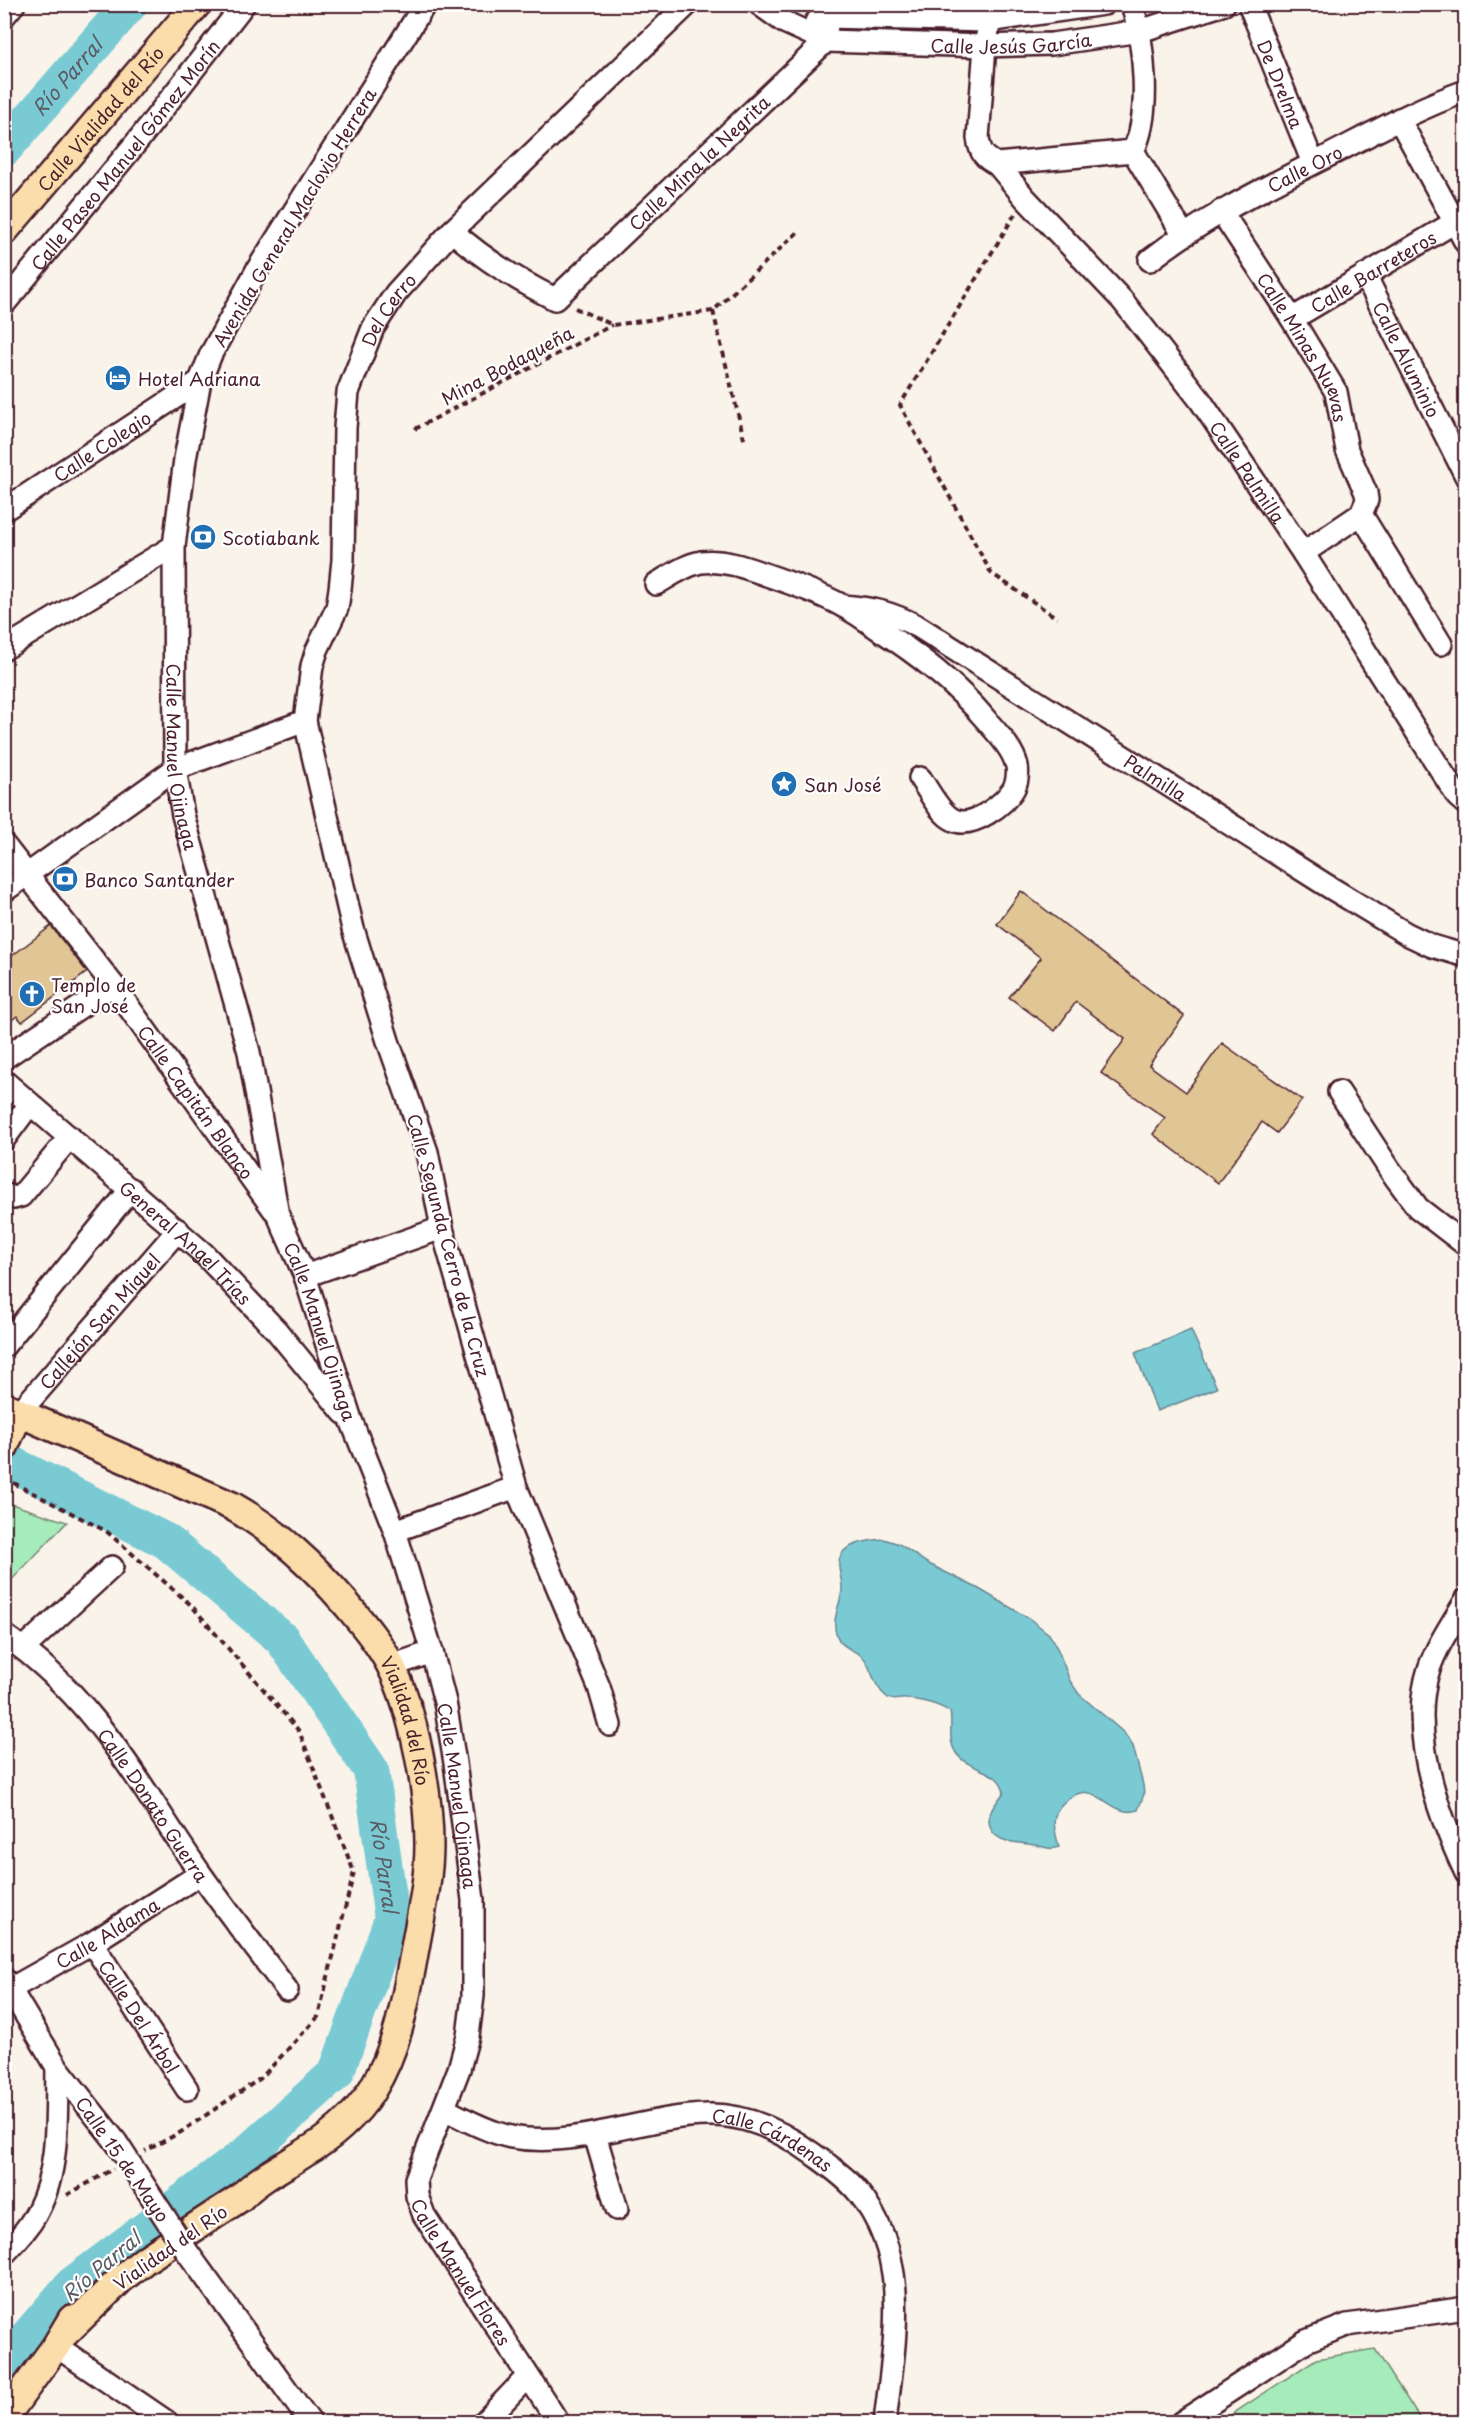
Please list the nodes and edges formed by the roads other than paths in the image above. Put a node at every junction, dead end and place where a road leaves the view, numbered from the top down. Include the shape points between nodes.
1 (15, 4) edge
2 (197, 4) edge
3 (244, 4) edge
4 (425, 4) edge
5 (688, 4) edge
6 (759, 4) edge
7 (1104, 4) edge
8 (1132, 4) edge
9 (1224, 4) edge
10 (1249, 4) edge
11 (920, 11) edge
12 (991, 13) edge
13 (4, 16) edge
14 (827, 17) junction
15 (798, 28) junction
16 (1140, 31) junction
17 (826, 41) junction
18 (985, 46) junction
19 (1466, 91) edge
20 (1399, 119) junction
21 (1133, 151) junction
22 (993, 162) junction
23 (1313, 163) junction
24 (1221, 211) junction
25 (1455, 222) junction
26 (4, 231) edge
27 (452, 231) junction
28 (1183, 234) junction
29 (1466, 243) edge
30 (1150, 260) dead end
31 (1365, 275) junction
32 (4, 304) edge
33 (1292, 319) junction
34 (200, 381) junction
35 (1458, 441) edge
36 (1466, 476) edge
37 (4, 510) edge
38 (1361, 514) junction
39 (174, 546) junction
40 (1303, 553) junction
41 (656, 584) dead end
42 (843, 606) junction
43 (1441, 644) dead end
44 (4, 649) edge
45 (305, 721) junction
46 (175, 769) junction
47 (920, 778) dead end
48 (1466, 804) edge
49 (4, 845) edge
50 (28, 874) junction
51 (4, 891) edge
52 (1466, 956) edge
53 (113, 985) junction
54 (4, 1058) edge
55 (4, 1081) edge
56 (1339, 1092) dead end
57 (30, 1104) junction
58 (70, 1137) junction
59 (4, 1139) edge
60 (131, 1189) junction
61 (4, 1194) edge
62 (278, 1215) junction
63 (442, 1228) junction
64 (178, 1230) junction
65 (1466, 1245) edge
66 (305, 1276) junction
67 (4, 1346) edge
68 (351, 1420) junction
69 (9, 1425) edge
70 (516, 1487) junction
71 (395, 1531) junction
72 (112, 1568) dead end
73 (1466, 1600) edge
74 (4, 1635) edge
75 (24, 1648) junction
76 (432, 1652) junction
77 (391, 1666) junction
78 (610, 1725) dead end
79 (1466, 1873) edge
80 (200, 1874) junction
81 (92, 1943) junction
82 (8, 1984) edge
83 (287, 1990) dead end
84 (57, 2067) junction
85 (187, 2089) dead end
86 (444, 2109) junction
87 (594, 2135) junction
88 (616, 2209) dead end
89 (4, 2254) edge
90 (1466, 2308) edge
91 (59, 2341) junction
92 (527, 2377) junction
93 (4, 2418) edge
94 (552, 2419) edge
95 (167, 2422) edge
96 (310, 2422) edge
97 (484, 2422) edge
98 (885, 2422) edge
99 (1182, 2422) edge

1 - 13 street
2 - 26 main road, Calle Vialidad del Río
3 - 32 street, Calle Paseo Manuel Gómez Morín
4 - 34 street, Avenida General Maclovio Herrera via 257,270
5 - 27 street, Del Cerro
6 - 15 street, Calle Jesús García
7 - 12 street, Calle Jesús García
8 - 16 street
9 - 16 street, Calle Jesús García
10 - 23 street, De Drelma
11 - 12 street, Calle Jesús García
11 - 14 street, Calle Jesús García
12 - 18 street, Calle Palmilla
14 - 15 street, Calle Jesús García
14 - 17 street
15 - 17 street, Calle Jesús García
16 - 18 street, Calle Jesús García via 1052,44
16 - 21 street via 1143,123
17 - 18 street, Calle Jesús García
17 - 27 street, Calle Mina la Negrita via 555,299 497,267
18 - 22 street, Calle Palmilla via 978,138 980,149
19 - 20 street, Calle Oro
20 - 23 street, Calle Oro
20 - 25 street
21 - 22 street
21 - 28 street
22 - 40 street, Calle Palmilla via 1122,300 1166,355
23 - 24 street, Calle Oro
24 - 28 street, Calle Oro
24 - 33 street, Calle Minas Nuevas
25 - 29 street
25 - 31 street, Calle Barreteros
27 - 45 street, Del Cerro via 396,293 373,328 348,392 340,589 337,608 312,666
28 - 30 street, Calle Oro
31 - 33 street, Calle Barreteros
31 - 35 street, Calle Aluminio
33 - 38 street, Calle Minas Nuevas via 1336,392 1347,450 1366,493
34 - 37 street, Calle Colegio
34 - 39 street, Avenida General Maclovio Herrera
35 - 36 street, Calle Aluminio
38 - 40 street
38 - 43 street
39 - 44 street
39 - 46 street, Calle Manuel Ojinaga
40 - 48 street, Calle Palmilla
41 - 42 street via 700,562 722,562 800,586
42 - 47 street via 950,681 1002,738 1012,755 1017,776 1008,796 978,820 968,823 946,815
42 - 52 street, Palmilla via 878,609 919,627 1407,934
45 - 46 street
45 - 63 street, Calle Segunda Cerro de la Cruz via 352,929 428,1152
46 - 50 street
46 - 62 street, Calle Manuel Ojinaga via 183,815 249,1052
49 - 50 street, Calle Capitán Blanco
50 - 51 street
50 - 53 street, Calle Capitán Blanco
53 - 54 street
53 - 62 street, Calle Capitán Blanco
55 - 57 street, General Angel Trías
56 - 65 street via 1418,1208
57 - 58 street, General Angel Trías
57 - 59 street
58 - 60 street, General Angel Trías
58 - 61 street via 21,1196
60 - 64 street, General Angel Trías
60 - 67 street
62 - 66 street, Calle Manuel Ojinaga
63 - 66 street
63 - 70 street, Calle Segunda Cerro de la Cruz
64 - 68 street, General Angel Trías via 276,1329
64 - 69 street, Callejón San Miguel
66 - 68 street, Calle Manuel Ojinaga
68 - 71 street, Calle Manuel Ojinaga
69 - 77 main road, Vialidad del Río via 187,1485 258,1521 314,1567 362,1622
70 - 71 street
70 - 78 street, Calle Segunda Cerro de la Cruz via 599,1687
71 - 76 street, Calle Manuel Ojinaga
72 - 75 street
73 - 79 street via 1429,1669 1422,1732 1426,1762
74 - 75 street, Calle Donato Guerra
75 - 80 street, Calle Donato Guerra via 65,1685 119,1748
76 - 77 street
76 - 86 street, Calle Manuel Ojinaga via 445,1702 473,1900 473,1996 468,2036
77 - 91 main road, Vialidad del Río via 408,1712 424,1782 429,1847 404,2008 384,2069 357,2110 307,2152 252,2185 203,2205 114,2266 94,2287
80 - 81 street, Calle Aldama
80 - 83 street, Calle Donato Guerra
81 - 82 street, Calle Aldama
81 - 85 street, Calle Del Árbol
82 - 84 street, Calle 15 de Mayo
84 - 89 street via 48,2187 27,2230
84 - 96 street, Calle 15 de Mayo, bridge via 116,2142 188,2253
86 - 87 street, Calle Cárdenas via 509,2137 534,2140
86 - 92 street, Calle Manuel Flores via 416,2179 417,2196 424,2215
87 - 88 street
87 - 98 street, Calle Cárdenas via 681,2118 733,2116 805,2148 856,2190 883,2233 896,2287 897,2324
90 - 99 street via 1347,2325 1316,2337
91 - 93 main road, Vialidad del Río
91 - 95 street
92 - 94 street, Calle Manuel Flores
92 - 97 street

